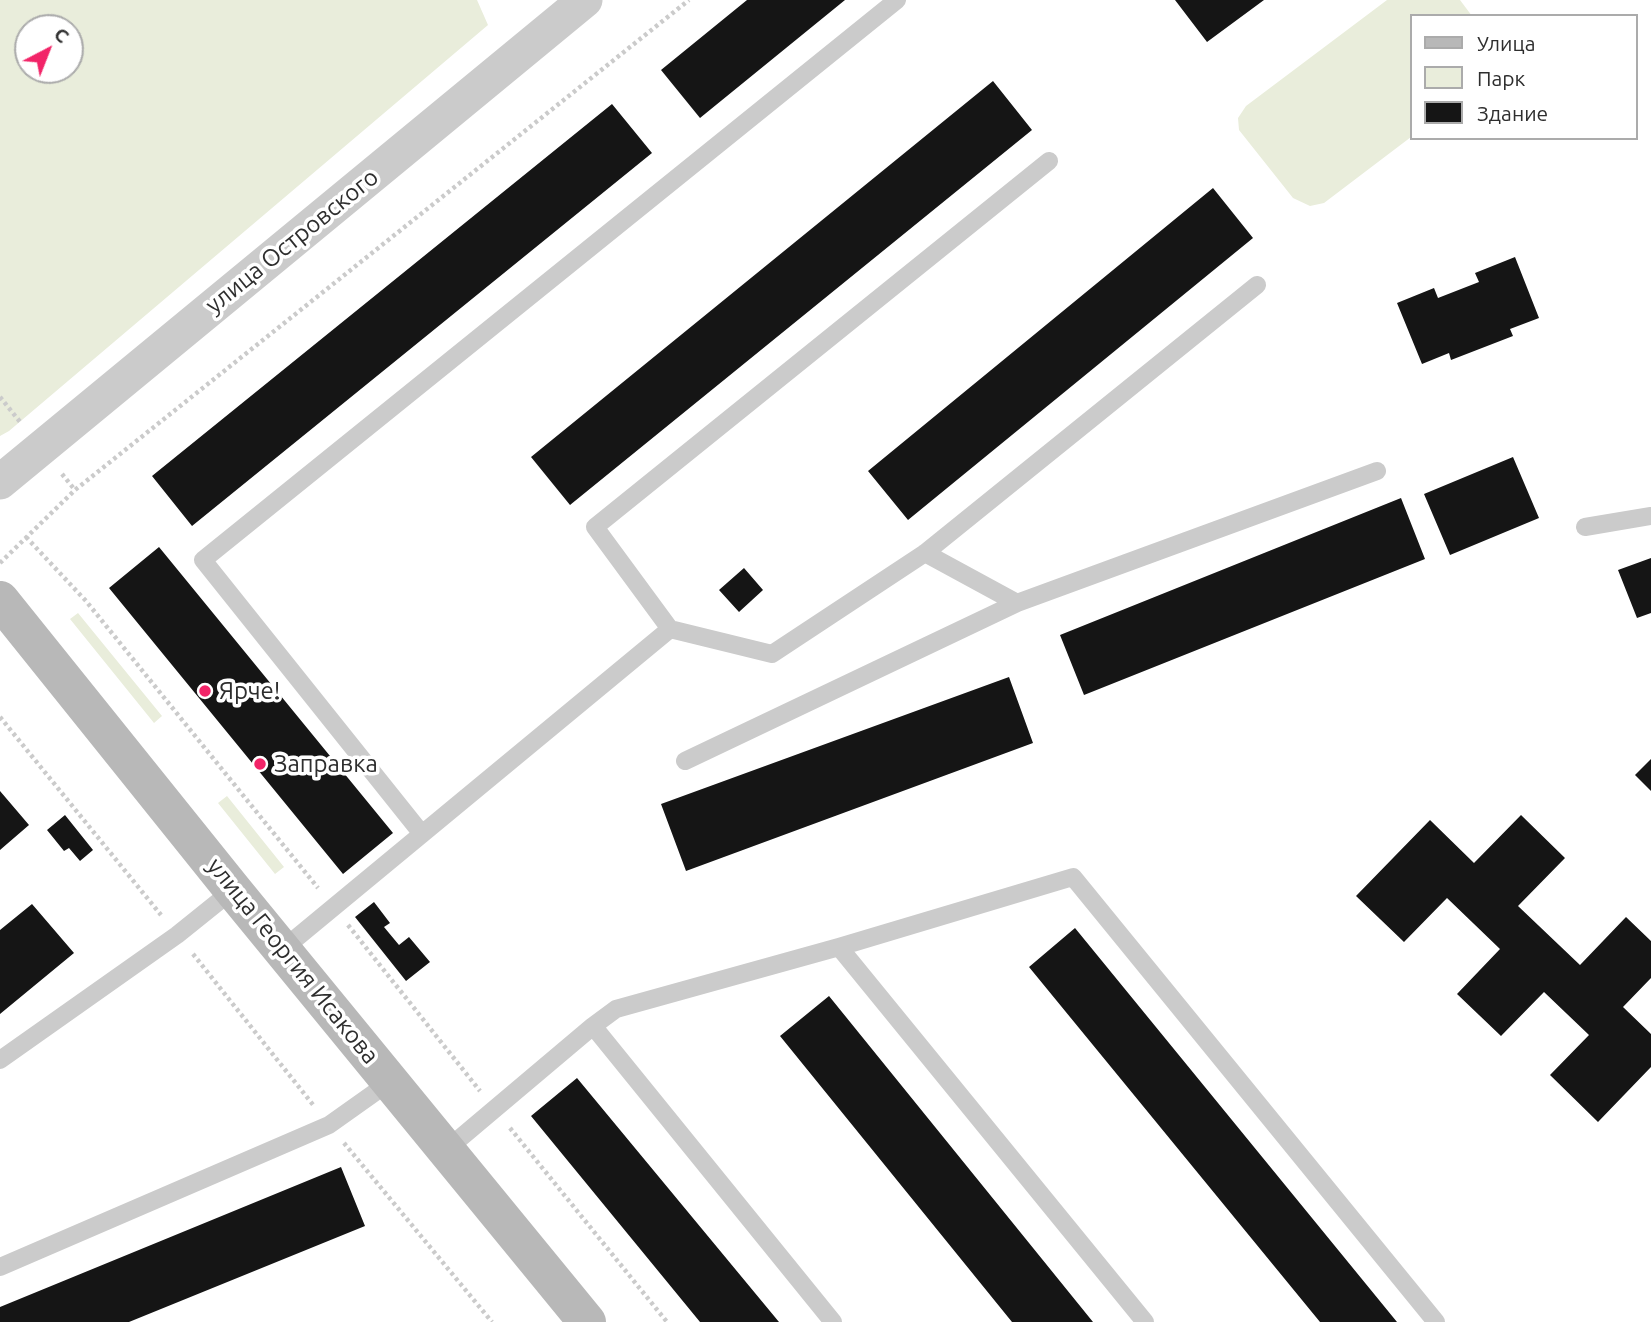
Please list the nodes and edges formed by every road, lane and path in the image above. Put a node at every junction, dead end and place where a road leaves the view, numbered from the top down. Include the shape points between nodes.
1 (585, 0) edge
2 (689, 0) edge
3 (897, 0) edge
4 (1049, 161) dead end
5 (1257, 285) dead end
6 (1377, 471) dead end
7 (0, 482) edge
8 (1651, 516) edge
9 (1585, 527) dead end
10 (925, 554) junction
11 (0, 563) edge
12 (0, 600) edge
13 (1017, 603) junction
14 (670, 629) junction
15 (0, 718) edge
16 (685, 761) dead end
17 (422, 834) junction
18 (233, 890) junction
19 (177, 935) junction
20 (839, 947) junction
21 (283, 949) junction
22 (593, 1026) junction
23 (0, 1060) edge
24 (391, 1081) junction
25 (329, 1125) junction
26 (446, 1150) junction
27 (0, 1267) edge
28 (492, 1322) edge
29 (587, 1322) edge
30 (833, 1322) edge
31 (1145, 1322) edge
32 (1436, 1322) edge

1 - 7 street, улица Островского
2 - 11 path via 75,489
3 - 17 lane via 203,560
4 - 14 lane via 595,527
5 - 10 lane
6 - 13 lane
8 - 9 lane
10 - 13 lane
10 - 14 lane via 772,654
12 - 18 street, улица Георгия Исакова
13 - 16 lane
14 - 17 lane
15 - 19 path
17 - 21 lane
18 - 19 lane
18 - 21 street, улица Георгия Исакова
19 - 23 lane
19 - 25 path
20 - 22 lane via 616,1009
20 - 31 lane
20 - 32 lane via 1073,877
21 - 24 street, улица Георгия Исакова
22 - 26 lane
22 - 30 lane
24 - 25 lane
24 - 26 street, улица Георгия Исакова
25 - 27 lane
25 - 28 path
26 - 29 street, улица Георгия Исакова

